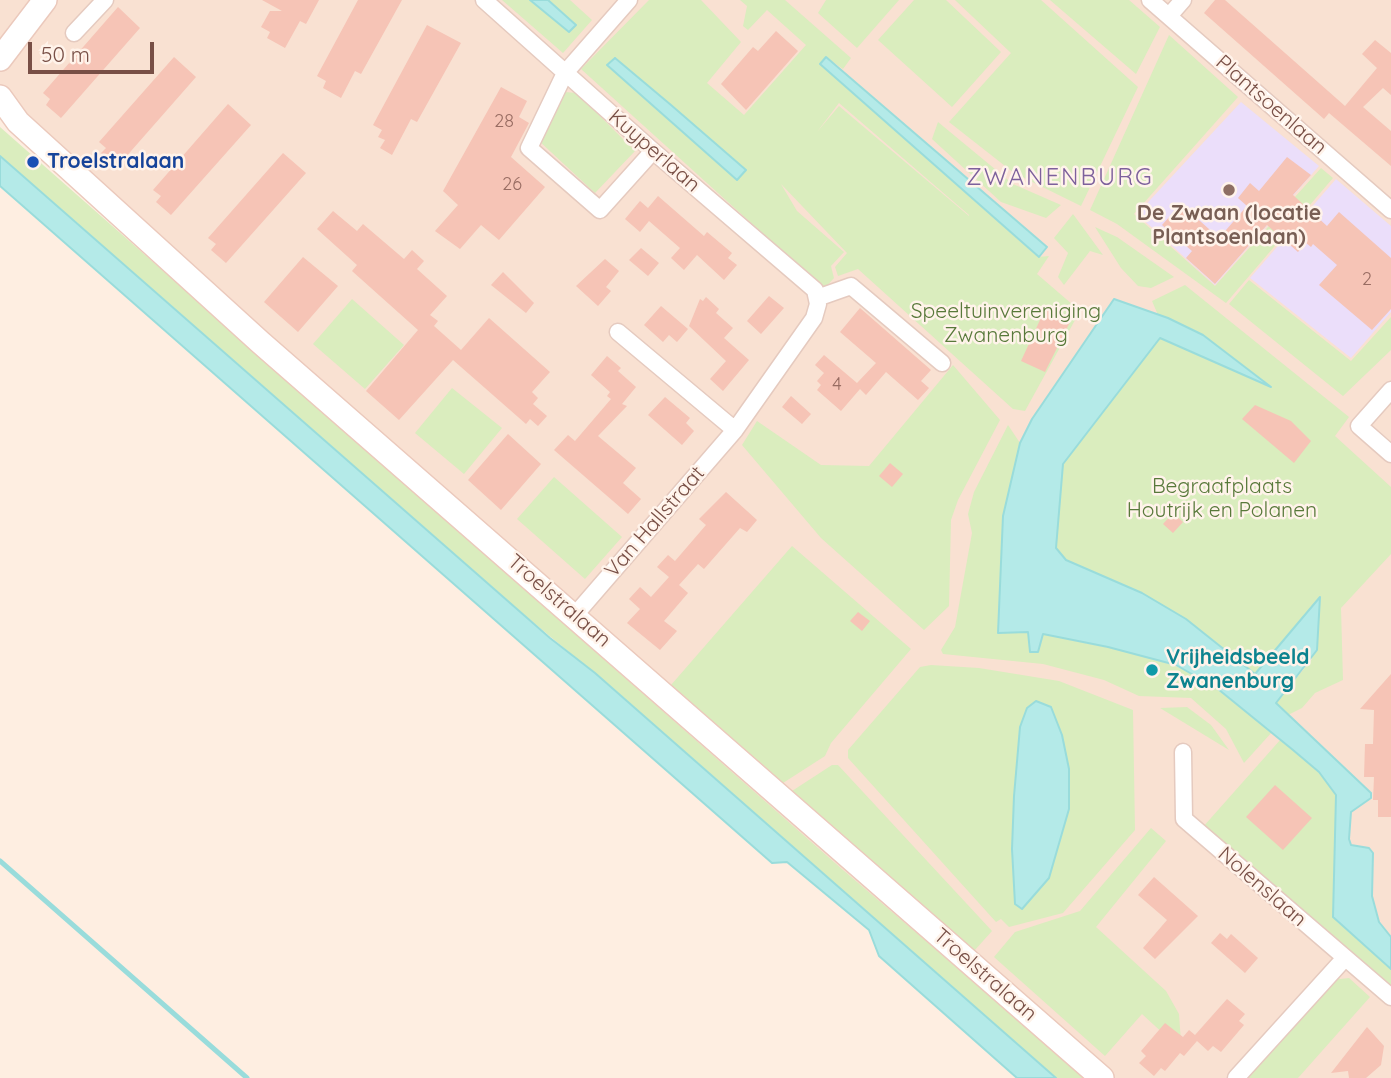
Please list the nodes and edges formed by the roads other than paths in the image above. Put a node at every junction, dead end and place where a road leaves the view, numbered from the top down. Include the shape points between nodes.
1 (105, 0) edge
2 (484, 0) edge
3 (629, 0) edge
4 (1150, 0) edge
5 (1183, 0) edge
6 (40, 4) edge
7 (1169, 16) junction
8 (74, 33) dead end
9 (0, 35) edge
10 (0, 59) edge
11 (565, 72) junction
12 (0, 97) edge
13 (9, 118) edge
14 (653, 151) junction
15 (1391, 210) edge
16 (818, 301) junction
17 (618, 331) dead end
18 (942, 363) dead end
19 (1391, 390) edge
20 (735, 430) junction
21 (1391, 454) edge
22 (575, 615) junction
23 (1184, 752) dead end
24 (1344, 958) junction
25 (1391, 997) edge
26 (1102, 1078) edge
27 (1236, 1078) edge

1 - 8 street
2 - 11 street, Kuyperlaan
3 - 11 street
4 - 7 street, Plantsoenlaan
5 - 7 street
6 - 9 street
6 - 10 street
7 - 15 street, Plantsoenlaan
11 - 14 street, Kuyperlaan
11 - 14 street via 529,148 600,210
12 - 13 street, Troelstralaan
13 - 22 street, Troelstralaan
14 - 16 street, Kuyperlaan via 815,290
16 - 18 street via 851,286
16 - 20 street, Van Hallstraat via 814,318
17 - 20 street
19 - 21 street via 1359,426
20 - 22 street, Van Hallstraat
22 - 26 street, Troelstralaan
23 - 24 street, Nolenslaan via 1184,819
24 - 25 street, Nolenslaan
24 - 27 street

